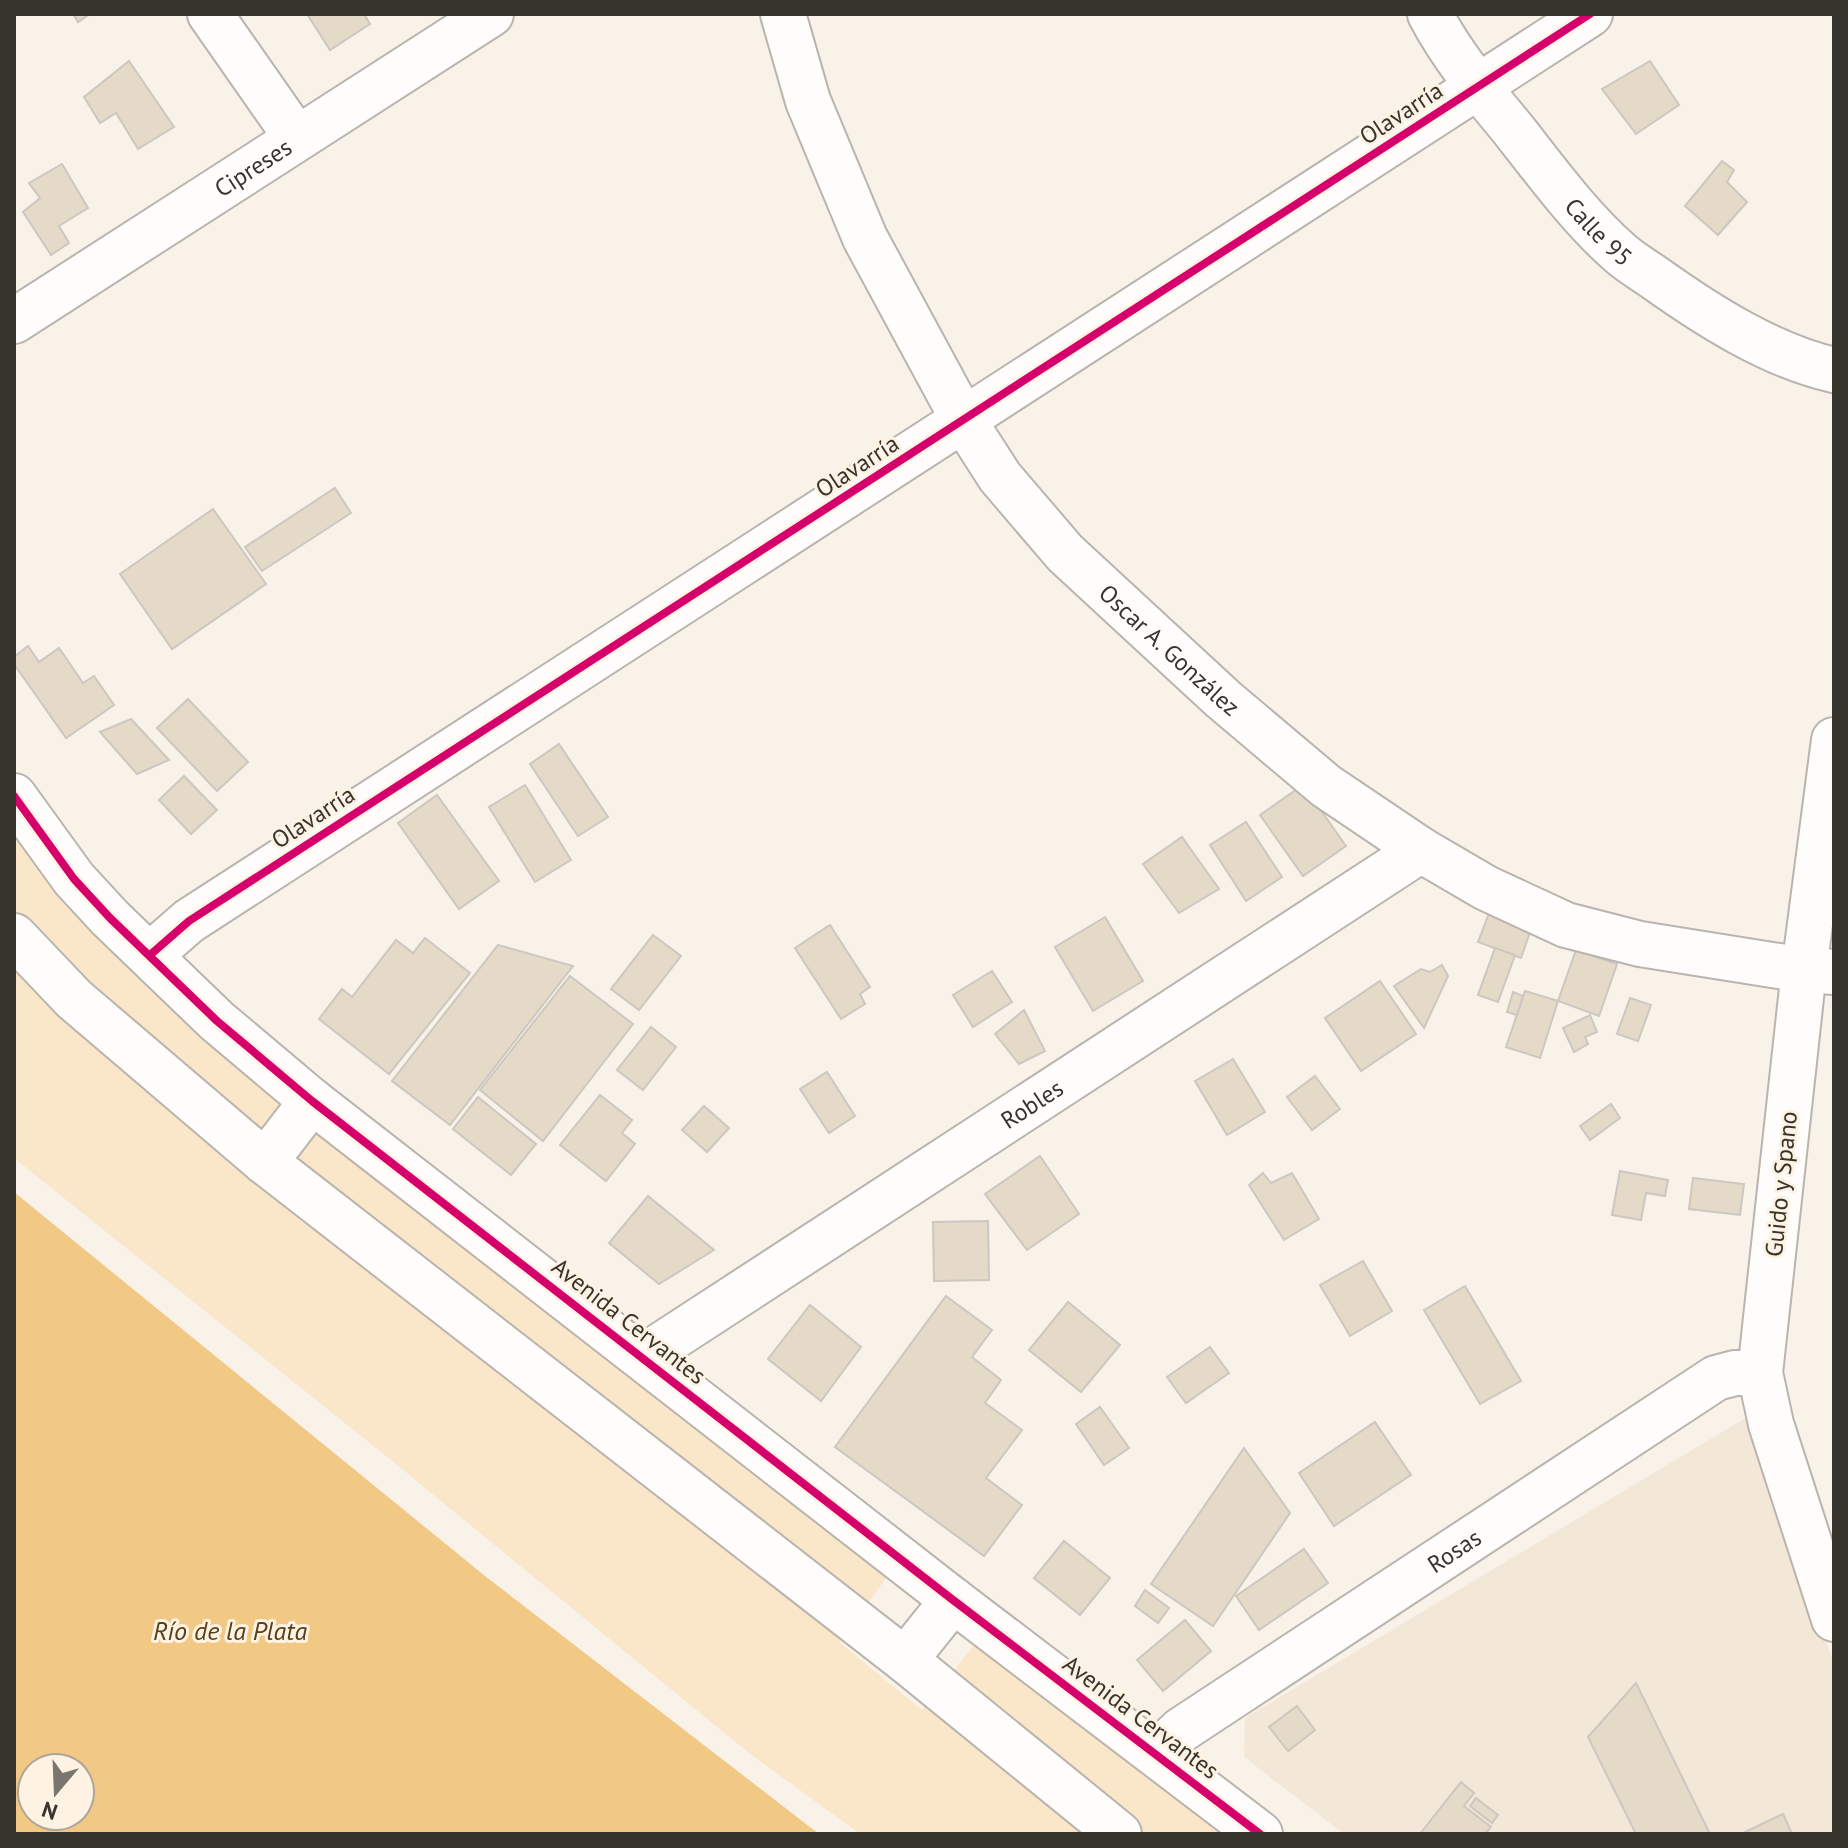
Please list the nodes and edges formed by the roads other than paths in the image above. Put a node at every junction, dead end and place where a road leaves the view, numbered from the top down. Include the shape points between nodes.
1 (210, 14) edge
2 (491, 14) edge
3 (783, 14) edge
4 (1430, 14) edge
5 (1590, 14) edge
6 (1479, 87) junction
7 (296, 137) junction
8 (14, 321) edge
9 (1834, 370) edge
10 (964, 421) junction
11 (1834, 740) edge
12 (14, 796) edge
13 (1421, 850) junction
14 (14, 936) edge
15 (150, 955) junction
16 (1819, 971) edge
17 (312, 1101) junction
18 (265, 1162) junction
19 (643, 1357) junction
20 (1760, 1373) junction
21 (953, 1600) junction
22 (1834, 1617) edge
23 (905, 1660) junction
24 (1157, 1753) junction
25 (1119, 1834) edge
26 (1260, 1834) edge

1 - 7 street
2 - 7 street, Cipreses
3 - 10 street, Oscar A. González via 808,101 865,238
4 - 6 street, Calle 95
5 - 6 street, Olavarría
6 - 9 street, Calle 95 via 1571,202 1621,254 1742,334
6 - 10 street, Olavarría
7 - 8 street, Cipreses
10 - 13 street, Oscar A. González via 1000,477 1065,553 1326,786
10 - 15 street, Olavarría via 189,921
11 - 16 street, Guido y Spano
12 - 15 street, Avenida Cervantes via 74,879
13 - 16 street, Oscar A. González via 1566,925 1640,944
13 - 19 street, Robles
14 - 18 street via 74,999
15 - 17 street, Avenida Cervantes via 217,1021
16 - 20 street, Guido y Spano
17 - 18 street
17 - 19 street, Avenida Cervantes
18 - 23 street
19 - 21 street, Avenida Cervantes
20 - 22 street, Guido y Spano via 1771,1424
20 - 24 street, Rosas via 1716,1378 1181,1730
21 - 23 street
21 - 24 street, Avenida Cervantes
23 - 25 street
24 - 26 street, Avenida Cervantes

